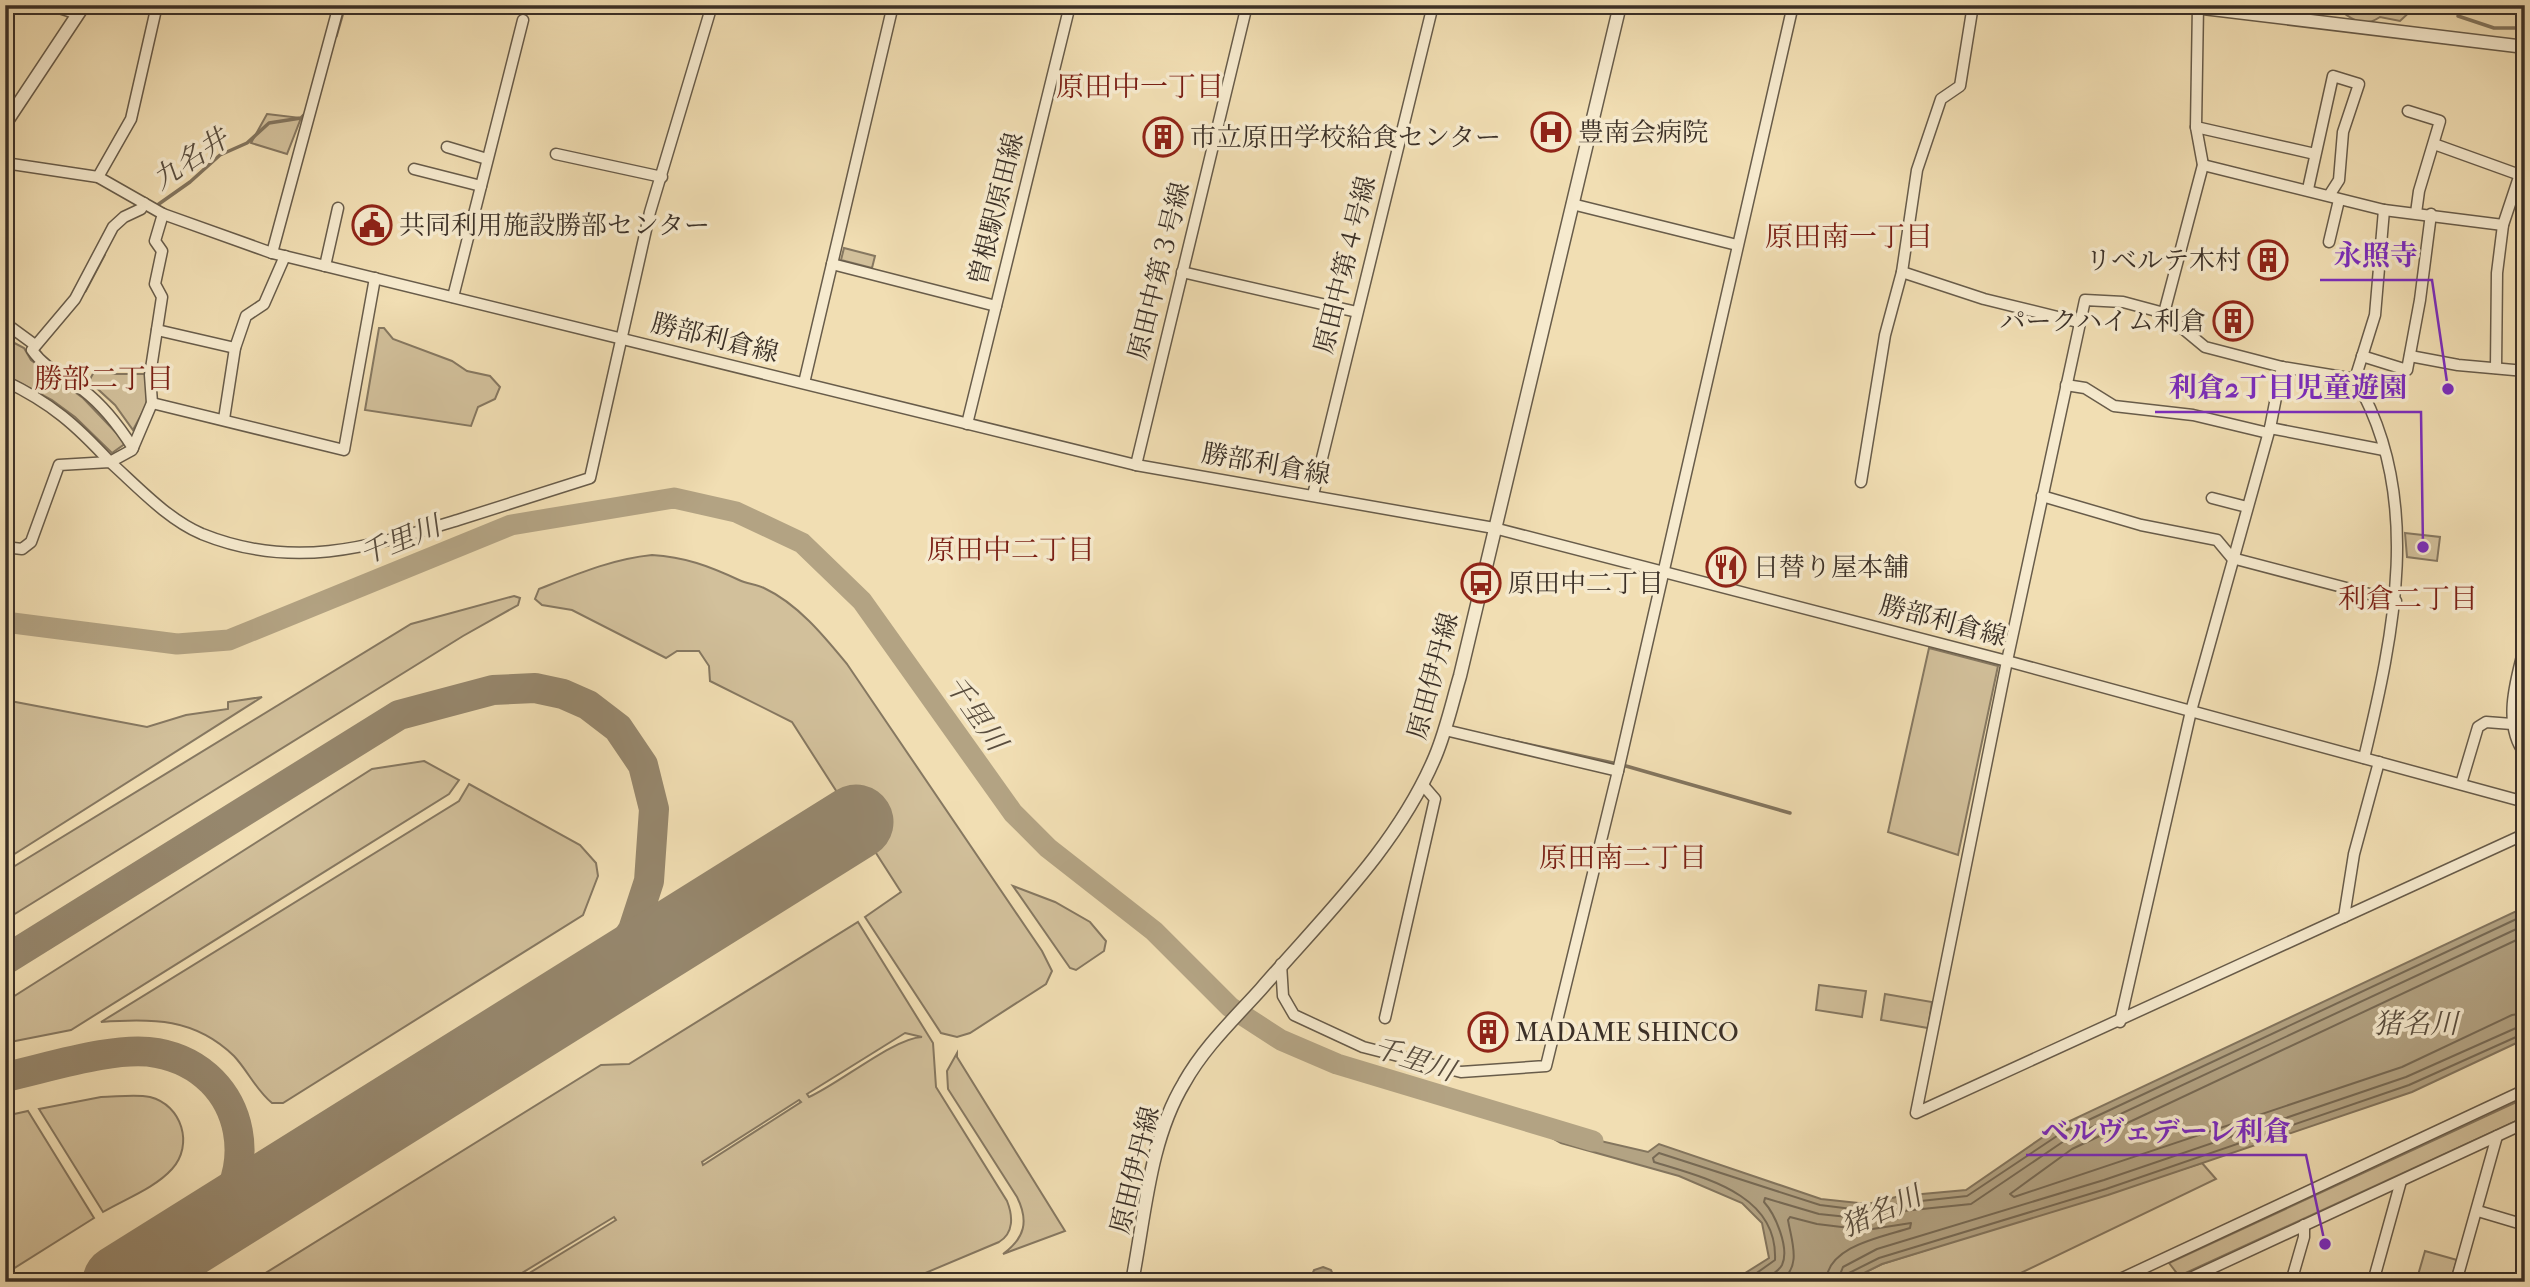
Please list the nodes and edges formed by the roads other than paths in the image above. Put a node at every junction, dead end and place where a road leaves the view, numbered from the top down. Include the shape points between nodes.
1 (50, 5) edge
2 (157, 5) edge
3 (339, 5) edge
4 (712, 5) edge
5 (893, 5) edge
6 (1070, 5) edge
7 (1247, 5) edge
8 (1433, 5) edge
9 (1620, 5) edge
10 (1793, 5) edge
11 (1973, 5) edge
12 (2178, 5) edge
13 (2198, 6) edge
14 (81, 9) edge
15 (523, 20) dead end
16 (2525, 47) edge
17 (2408, 111) dead end
18 (7, 118) edge
19 (2196, 127) junction
20 (2434, 144) junction
21 (447, 147) dead end
22 (556, 154) dead end
23 (2315, 155) junction
24 (488, 159) junction
25 (2525, 159) edge
26 (5, 163) edge
27 (2203, 164) junction
28 (414, 169) dead end
29 (2520, 175) junction
30 (98, 177) junction
31 (662, 177) junction
32 (481, 186) junction
33 (2308, 189) junction
34 (2334, 197) junction
35 (1573, 204) junction
36 (153, 208) junction
37 (338, 208) dead end
38 (2384, 210) junction
39 (2416, 213) junction
40 (2431, 215) junction
41 (2503, 225) junction
42 (2329, 242) dead end
43 (1737, 245) junction
44 (272, 253) junction
45 (285, 256) junction
46 (832, 264) junction
47 (325, 266) junction
48 (1182, 272) junction
49 (1902, 272) junction
50 (376, 278) junction
51 (453, 298) junction
52 (996, 306) junction
53 (1357, 312) junction
54 (2164, 313) junction
55 (2078, 322) junction
56 (5, 323) edge
57 (157, 330) junction
58 (623, 339) junction
59 (35, 345) junction
60 (235, 348) junction
61 (2362, 356) junction
62 (2410, 356) junction
63 (2281, 367) junction
64 (2496, 368) junction
65 (2525, 371) edge
66 (2355, 379) junction
67 (5, 381) edge
68 (804, 383) junction
69 (2066, 384) junction
70 (152, 403) junction
71 (224, 419) junction
72 (967, 424) junction
73 (2269, 430) junction
74 (133, 448) junction
75 (2384, 450) junction
76 (2525, 461) edge
77 (110, 462) junction
78 (1136, 465) junction
79 (1861, 482) dead end
80 (1313, 495) junction
81 (2042, 496) junction
82 (2212, 498) dead end
83 (2247, 507) junction
84 (1494, 528) junction
85 (5, 547) edge
86 (2525, 557) edge
87 (2232, 558) junction
88 (1663, 571) junction
89 (2396, 601) junction
90 (2525, 645) edge
91 (2007, 661) junction
92 (2192, 711) junction
93 (2512, 724) junction
94 (1445, 730) junction
95 (2525, 754) edge
96 (2364, 758) junction
97 (2379, 762) junction
98 (1618, 771) junction
99 (1422, 784) junction
100 (2461, 784) junction
101 (2525, 802) edge
102 (2525, 834) edge
103 (2344, 917) junction
104 (1281, 964) junction
105 (1385, 1018) dead end
106 (2120, 1022) junction
107 (2525, 1090) edge
108 (2525, 1122) edge
109 (2497, 1136) junction
110 (2401, 1181) junction
111 (2478, 1210) junction
112 (2304, 1225) junction
113 (2525, 1225) edge
114 (2206, 1278) edge
115 (1132, 1282) edge
116 (2114, 1282) edge
117 (2182, 1282) edge
118 (2291, 1282) edge
119 (2373, 1282) edge
120 (2456, 1282) edge

1 - 14 street
2 - 30 street via 131,119
3 - 44 street
4 - 31 street
5 - 46 street
6 - 52 street, 曽根駅原田線
7 - 48 street, 原田中第３号線
8 - 53 street, 原田中第４号線
9 - 35 street, 原田伊丹線
10 - 43 street
11 - 49 street via 1959,86 1941,99 1917,170
12 - 13 street
13 - 16 street
13 - 19 street
14 - 18 street
15 - 24 street
17 - 20 street via 2440,121
19 - 23 street
19 - 27 street
20 - 29 street
20 - 39 street
21 - 24 street
22 - 31 street
23 - 33 street
23 - 34 street via 2333,76 2359,84 2343,132
24 - 32 street
25 - 29 street
26 - 30 street, 勝部利倉線
27 - 33 street
27 - 54 street
28 - 32 street
29 - 41 street
30 - 36 street, 勝部利倉線
31 - 58 street
32 - 51 street
33 - 34 street
34 - 38 street
34 - 42 street
35 - 43 street
35 - 84 street, 原田伊丹線
36 - 44 street, 勝部利倉線
36 - 57 street via 155,241 162,251 155,284 162,296
36 - 59 street via 124,217 113,227 75,299
37 - 47 street
38 - 39 street
38 - 61 street via 2375,315
39 - 40 street
40 - 41 street
40 - 62 street
41 - 64 street via 2497,273
43 - 88 street
44 - 45 street, 勝部利倉線
45 - 47 street, 勝部利倉線
45 - 60 street via 264,303 246,316
46 - 52 street
46 - 68 street
47 - 50 street, 勝部利倉線
48 - 53 street
48 - 78 street, 原田中第３号線
49 - 55 street via 1984,299
49 - 79 street via 1885,335
50 - 51 street, 勝部利倉線
50 - 71 street via 344,450
51 - 58 street, 勝部利倉線
52 - 72 street, 曽根駅原田線
53 - 80 street, 原田中第４号線
54 - 55 street via 2123,302 2085,300
54 - 63 street via 2204,348
55 - 69 street
56 - 59 street
57 - 60 street
57 - 70 street via 150,374
58 - 68 street, 勝部利倉線
58 - 77 street via 590,478 374,546 314,554 254,548 201,533 156,504
59 - 74 street via 32,350 41,363 84,390 115,421
60 - 71 street
61 - 62 street via 2407,370
61 - 66 street
62 - 64 street
63 - 66 street
63 - 73 street
64 - 65 street
66 - 75 street via 2372,407
67 - 77 street via 72,422
68 - 72 street, 勝部利倉線
69 - 73 street via 2085,388 2114,406
69 - 81 street
70 - 71 street
70 - 74 street
72 - 78 street, 勝部利倉線
73 - 75 street
73 - 83 street
74 - 77 street
75 - 89 street via 2395,496
76 - 86 street
77 - 85 street via 59,466 32,542 22,550
78 - 80 street, 勝部利倉線
80 - 84 street, 勝部利倉線
81 - 87 street via 2217,540
81 - 91 street
82 - 83 street
83 - 87 street
84 - 88 street, 勝部利倉線
84 - 94 street, 原田伊丹線
87 - 89 street
87 - 92 street
88 - 91 street, 勝部利倉線
88 - 98 street
89 - 96 street
90 - 93 street
91 - 92 street, 勝部利倉線
91 - 106 street via 1916,1113
92 - 96 street, 勝部利倉線
92 - 106 street
93 - 95 street via 2515,741
93 - 100 street via 2486,722 2478,727
94 - 98 street
94 - 99 street, 原田伊丹線
96 - 97 street, 勝部利倉線
97 - 100 street, 勝部利倉線
97 - 103 street via 2354,854
98 - 104 street via 1546,1066 1461,1072 1363,1046 1294,1015 1283,996
99 - 104 street, 原田伊丹線 via 1369,866
99 - 105 street via 1435,799
100 - 101 street, 勝部利倉線
102 - 103 street
103 - 106 street
104 - 115 street, 原田伊丹線 via 1223,1030 1183,1083 1169,1112
107 - 116 street
108 - 109 street
109 - 110 street
109 - 111 street
110 - 112 street
110 - 119 street
111 - 113 street
111 - 120 street
112 - 114 street
112 - 118 street
114 - 117 street

